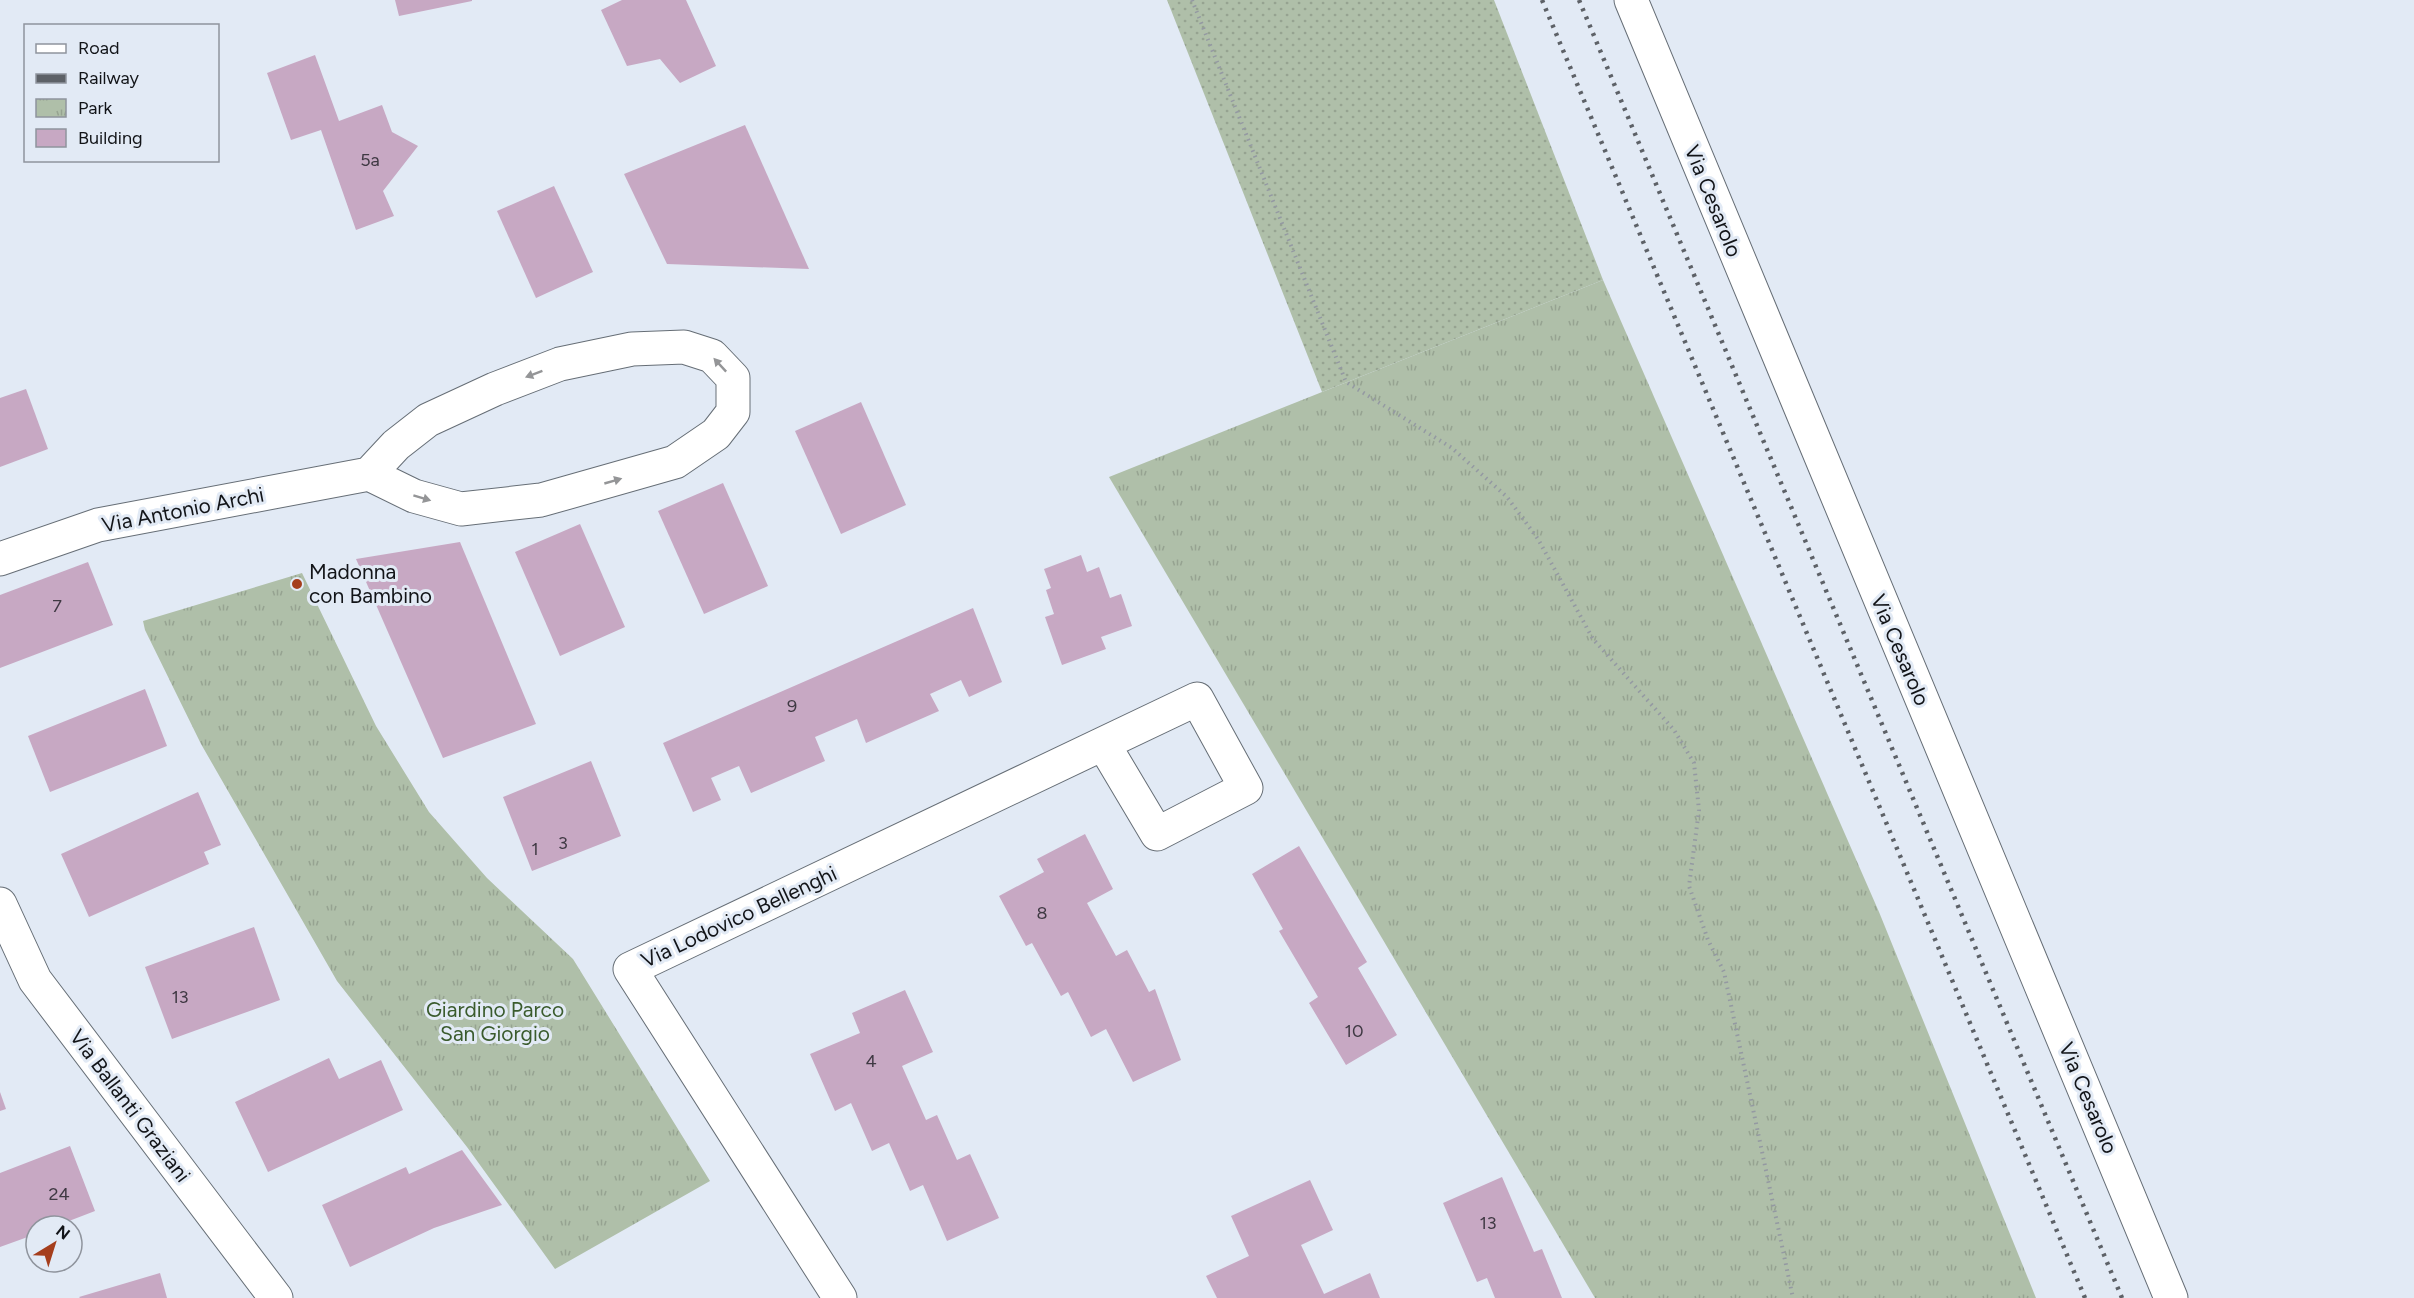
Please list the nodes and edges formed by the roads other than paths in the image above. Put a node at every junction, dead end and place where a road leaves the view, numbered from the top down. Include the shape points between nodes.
1 (1631, 0) edge
2 (369, 474) junction
3 (0, 559) edge
4 (1104, 745) dead end
5 (0, 904) edge
6 (276, 1298) edge
7 (840, 1298) edge
8 (2172, 1298) edge

1 - 8 street, Via Cesarolo
2 -> 2 street via 414,496 461,509 541,500 675,462 716,434 733,412 733,378 712,356 684,347 632,349 560,364 428,420 396,445
2 - 3 street, Via Antonio Archi via 98,525
4 - 7 street, Via Lodovico Bellenghi via 630,969
5 - 6 street, Via Ballanti Graziani via 35,980

